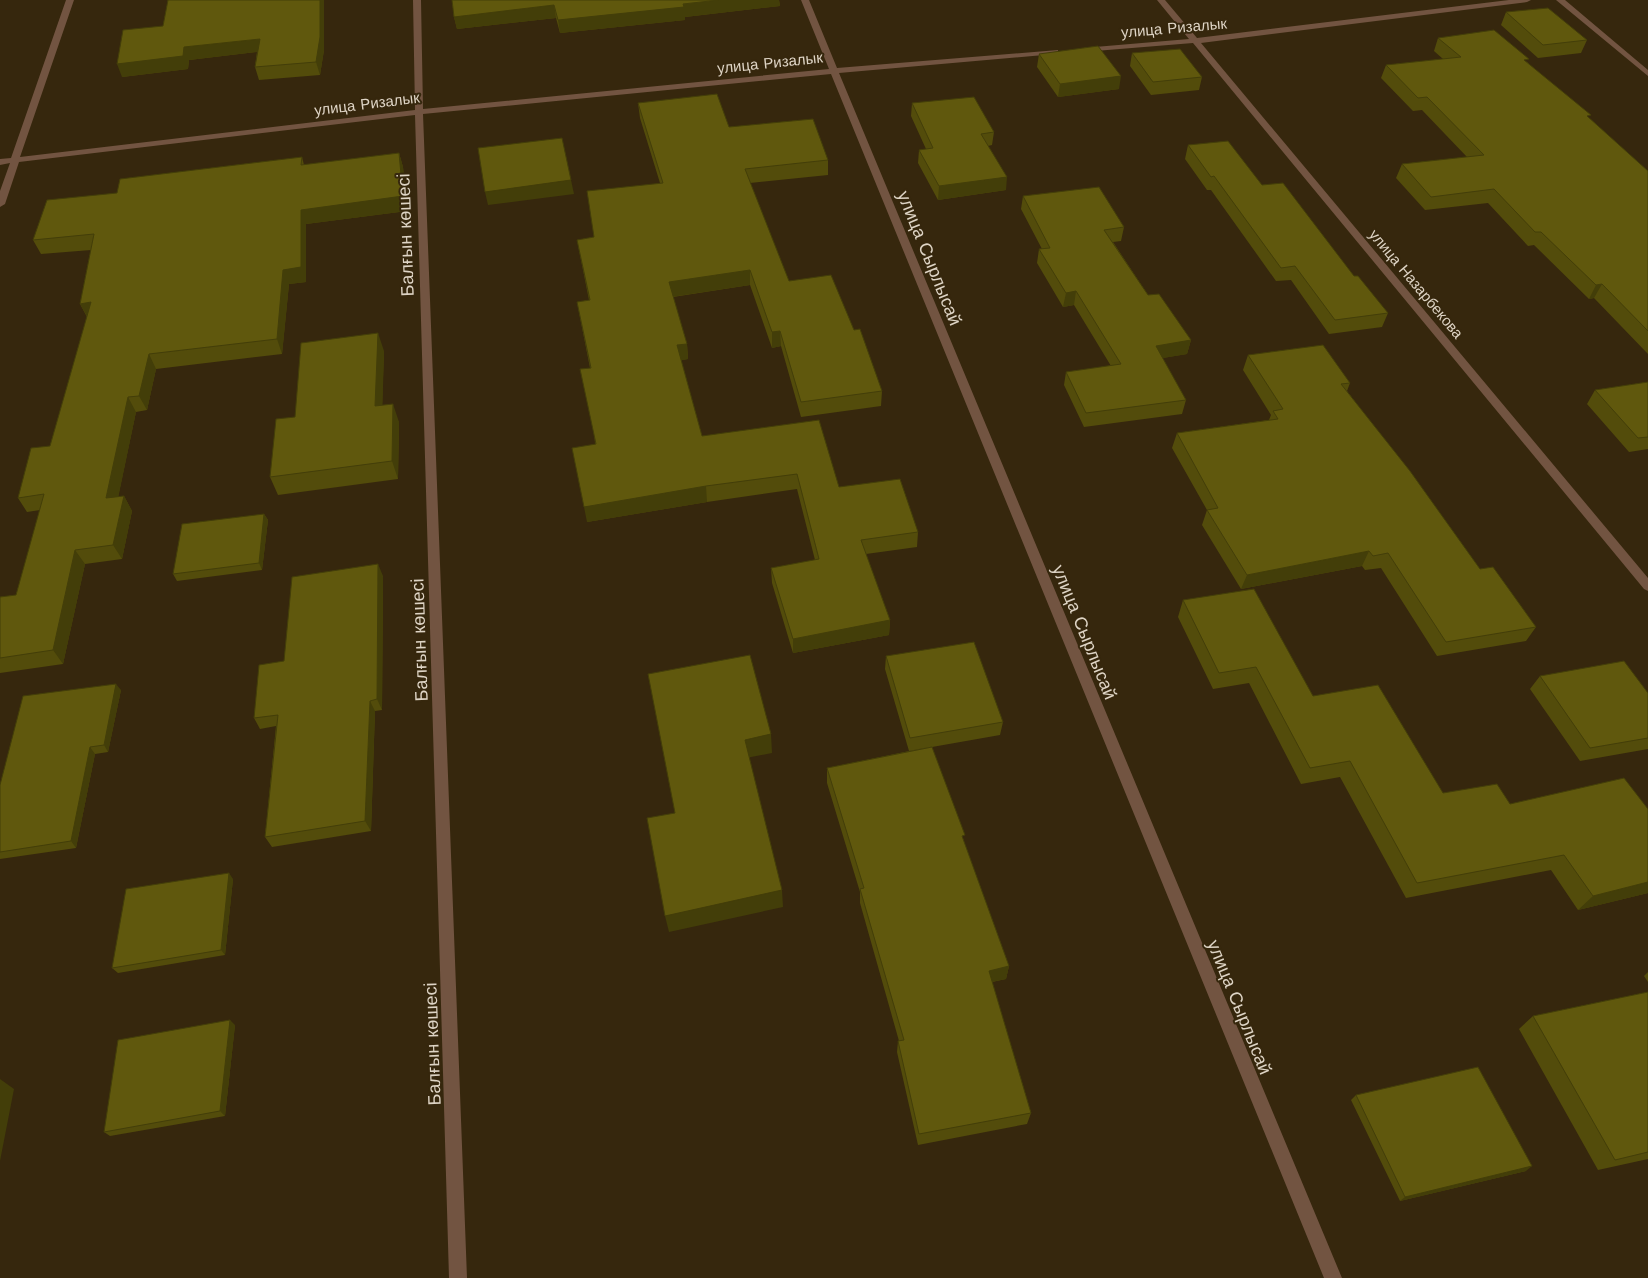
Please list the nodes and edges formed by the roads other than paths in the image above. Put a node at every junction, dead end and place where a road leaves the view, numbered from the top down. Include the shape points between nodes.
1 (70, 0) edge
2 (417, 0) edge
3 (805, 0) edge
4 (1161, 0) edge
5 (1527, 0) edge
6 (1560, 0) edge
7 (1194, 41) junction
8 (1077, 51) edge
9 (1067, 52) edge
10 (834, 71) junction
11 (1648, 74) edge
12 (419, 112) junction
13 (16, 161) junction
14 (0, 162) edge
15 (0, 204) edge
16 (1648, 586) edge
17 (458, 1278) edge
18 (1333, 1278) edge

1 - 13 street
2 - 12 street, Балғын көшесі
3 - 10 street, улица Сырлысай
4 - 7 street, улица Назарбекова
5 - 7 street, улица Ризалык
6 - 11 street
7 - 8 street, улица Ризалык
7 - 16 street, улица Назарбекова
9 - 10 street, улица Ризалык
10 - 12 street, улица Ризалык
10 - 18 street, улица Сырлысай
12 - 13 street, улица Ризалык
12 - 17 street, Балғын көшесі
13 - 14 street, улица Ризалык
13 - 15 street

